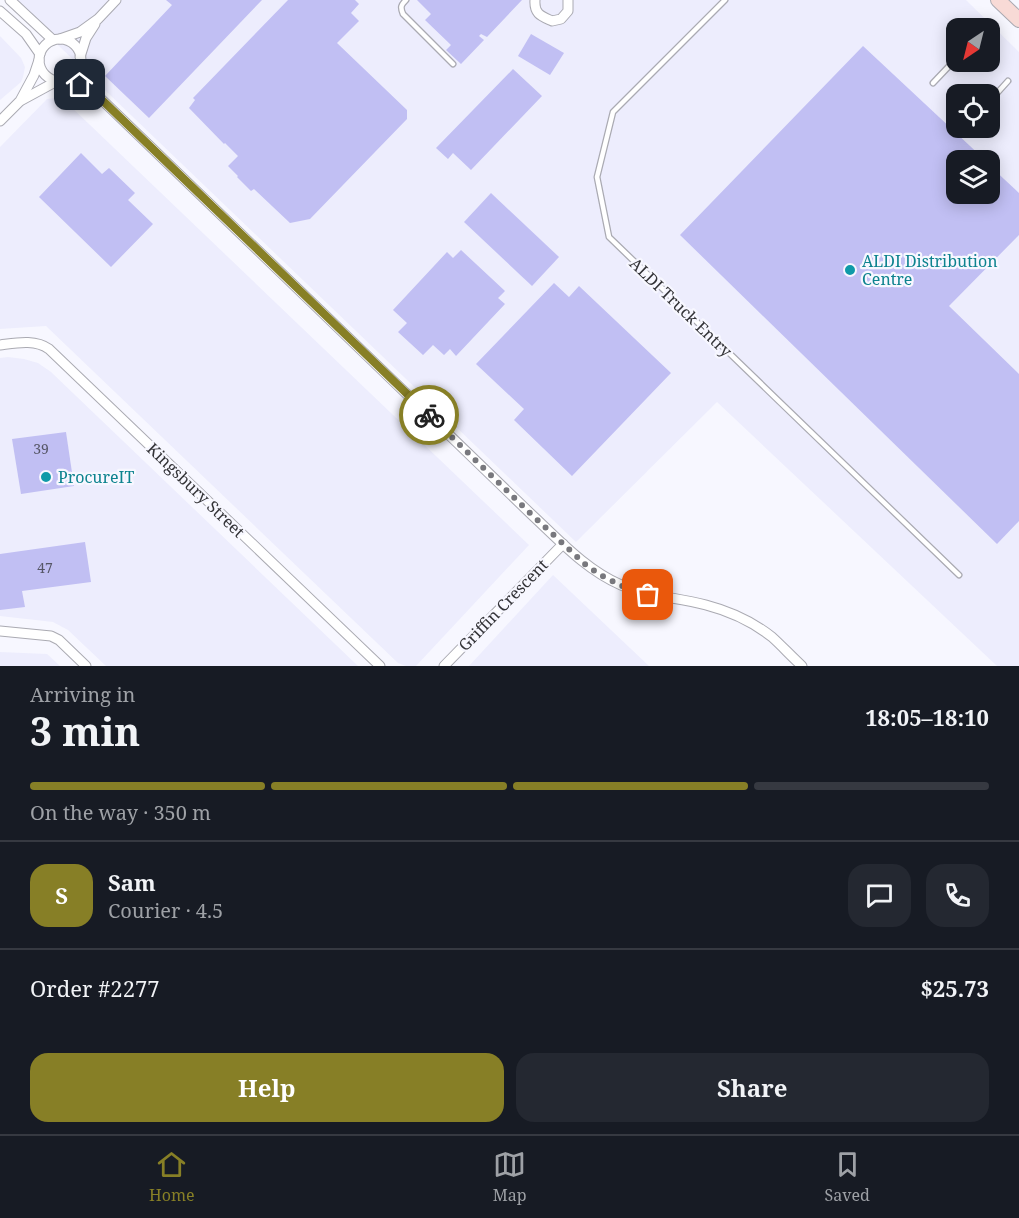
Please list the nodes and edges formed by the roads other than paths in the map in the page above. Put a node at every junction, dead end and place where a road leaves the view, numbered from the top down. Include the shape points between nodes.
1 (10, 0) edge
2 (116, 0) edge
3 (406, 0) edge
4 (535, 0) edge
5 (568, 0) edge
6 (725, 0) edge
7 (998, 0) edge
8 (0, 11) edge
9 (98, 19) junction
10 (1019, 21) edge
11 (56, 40) junction
12 (39, 57) junction
13 (80, 61) junction
14 (453, 64) dead end
15 (946, 69) edge
16 (59, 81) junction
17 (1008, 81) dead end
18 (933, 83) dead end
19 (1000, 90) edge
20 (100, 98) junction
21 (20, 101) junction
22 (0, 121) edge
23 (0, 345) edge
24 (563, 544) junction
25 (959, 575) dead end
26 (0, 631) edge
27 (86, 666) edge
28 (380, 666) edge
29 (444, 666) edge
30 (802, 666) edge

1 - 11 street
2 - 9 street
3 - 14 lane via 401,5 403,14
4 - 5 street via 540,16 552,21 561,19 568,11
6 - 25 lane, ALDI Truck Entry via 613,112 597,177 609,237
7 - 10 street
8 - 12 street via 26,34
9 - 11 street via 80,32
9 - 13 street via 86,38
11 - 12 street via 42,48
11 - 13 street via 71,42 79,51
12 - 16 street via 43,73
12 - 21 street
13 - 16 street via 73,75
13 - 20 street
15 - 18 lane
16 - 20 street via 80,85
16 - 21 street
17 - 19 lane
20 - 24 street
21 - 22 street
23 - 28 street, Kingsbury Street via 40,343 54,353
24 - 29 street, Griffin Crescent
24 - 30 street via 587,566 622,586 648,595 706,605 741,618 771,637
26 - 27 street via 51,636

